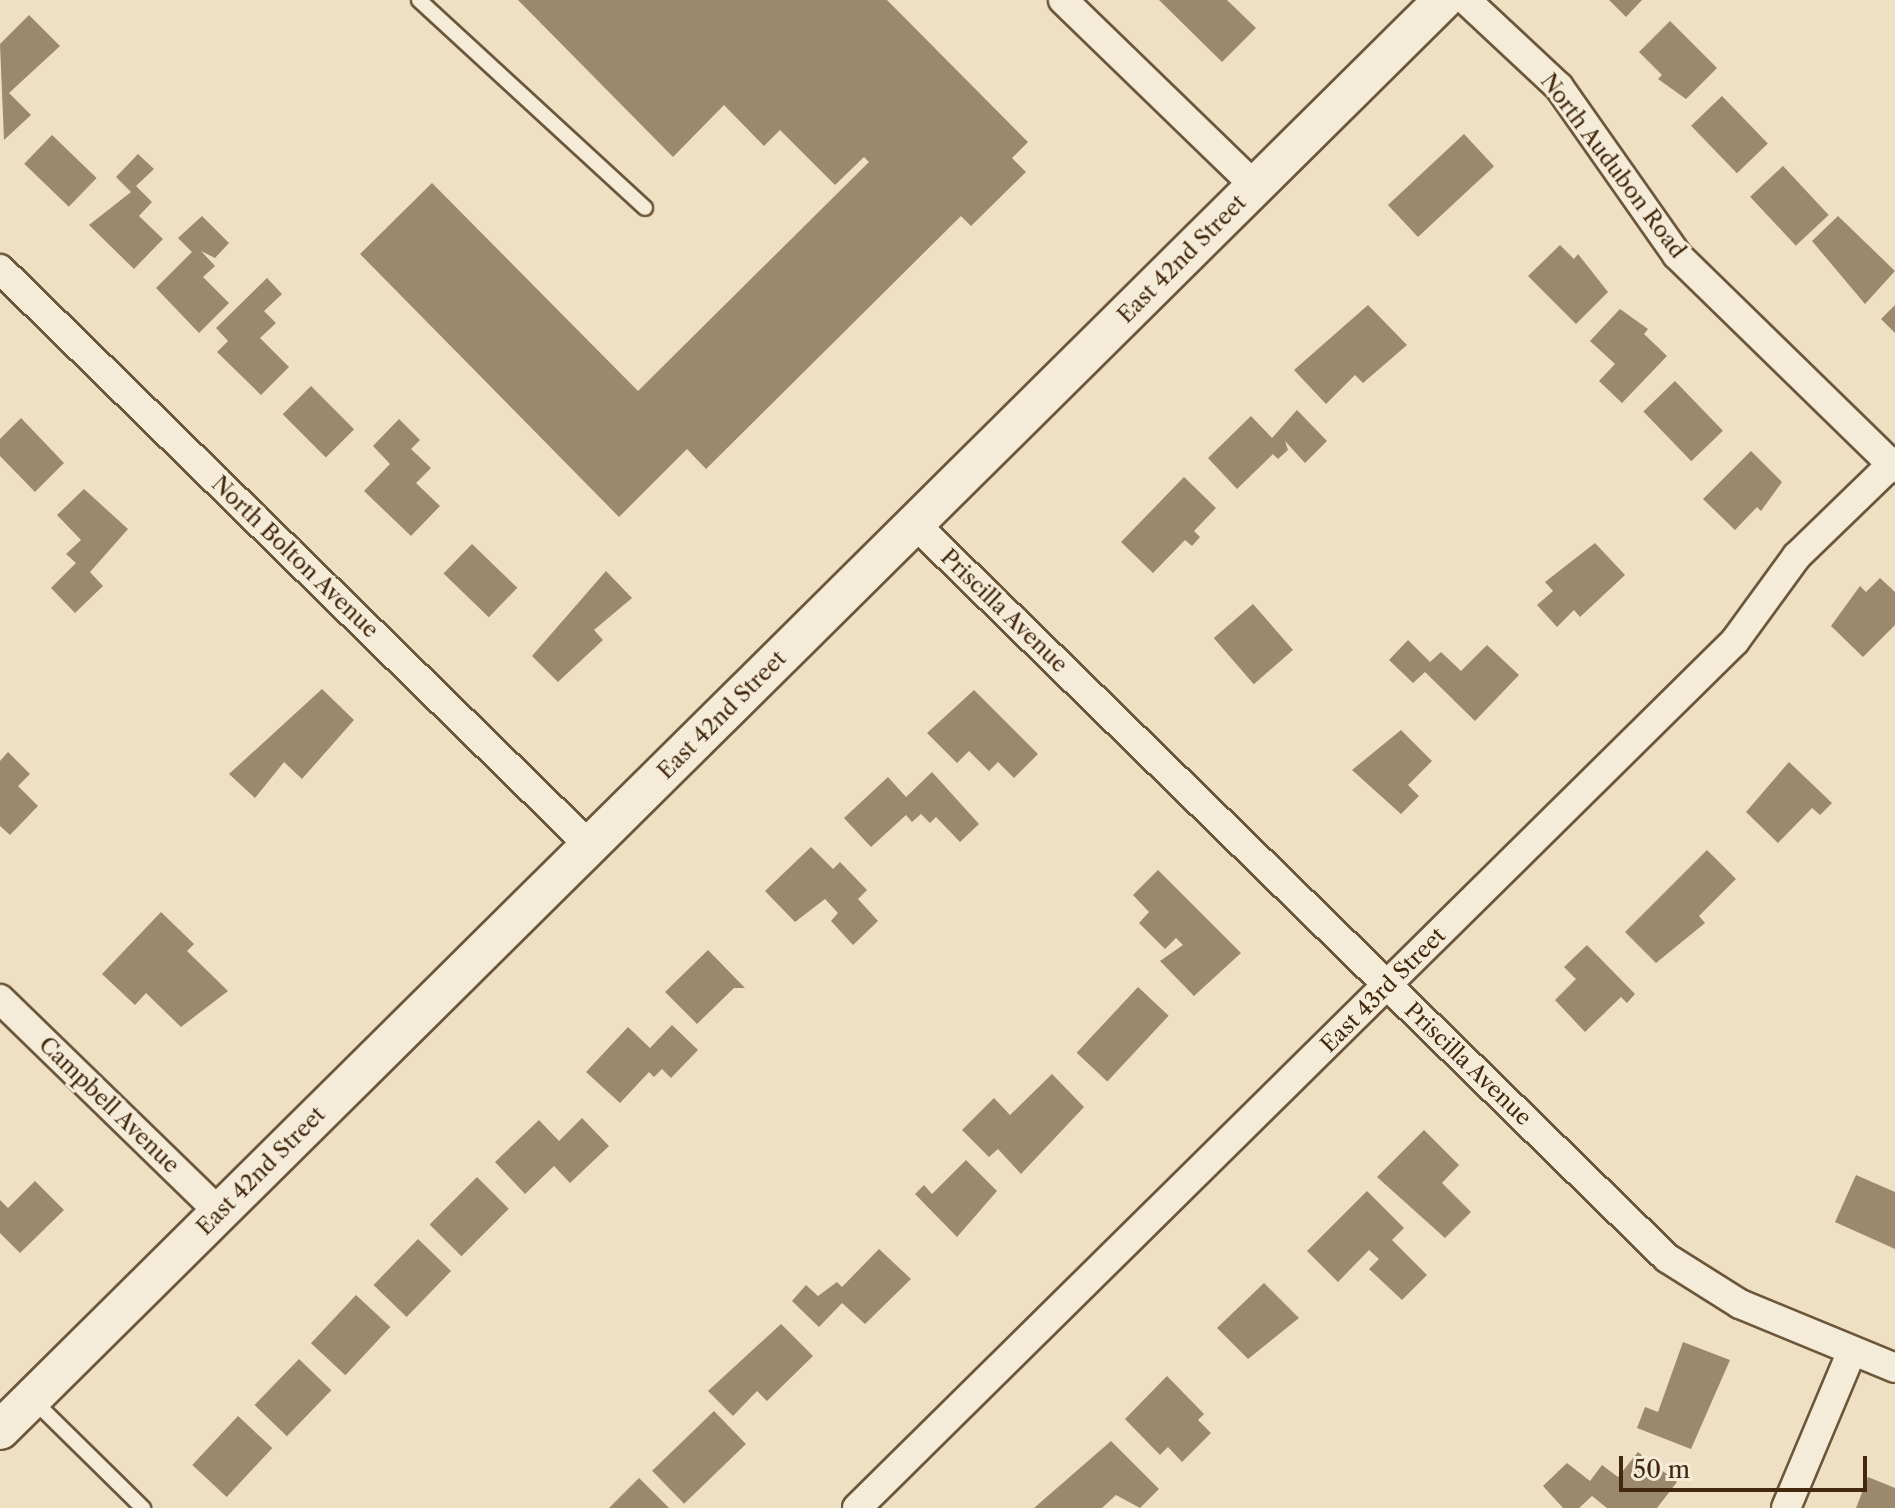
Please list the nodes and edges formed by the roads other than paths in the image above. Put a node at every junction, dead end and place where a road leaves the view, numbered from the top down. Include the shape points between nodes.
1 (419, 0) edge
2 (1063, 0) edge
3 (1443, 0) edge
4 (1466, 0) edge
5 (1256, 187) junction
6 (645, 208) dead end
7 (0, 269) edge
8 (1894, 464) edge
9 (915, 524) junction
10 (590, 846) junction
11 (1387, 985) junction
12 (0, 999) edge
13 (219, 1212) junction
14 (1852, 1351) junction
15 (1895, 1368) edge
16 (32, 1399) junction
17 (0, 1430) edge
18 (143, 1508) edge
19 (857, 1508) edge
20 (1786, 1508) edge

1 - 6 lane
2 - 5 street
3 - 5 street, East 42nd Street
4 - 8 street, North Audubon Road via 1559,87 1677,255
5 - 9 street, East 42nd Street
7 - 10 street, North Bolton Avenue
8 - 11 street, East 43rd Street via 1797,556 1735,641
9 - 10 street, East 42nd Street
9 - 11 street, Priscilla Avenue
10 - 13 street, East 42nd Street
11 - 14 street, Priscilla Avenue via 1667,1258 1740,1304
11 - 19 street, East 43rd Street
12 - 13 street, Campbell Avenue
13 - 16 street, East 42nd Street
14 - 15 street, Priscilla Avenue
14 - 20 street
16 - 17 street, East 42nd Street
16 - 18 lane

